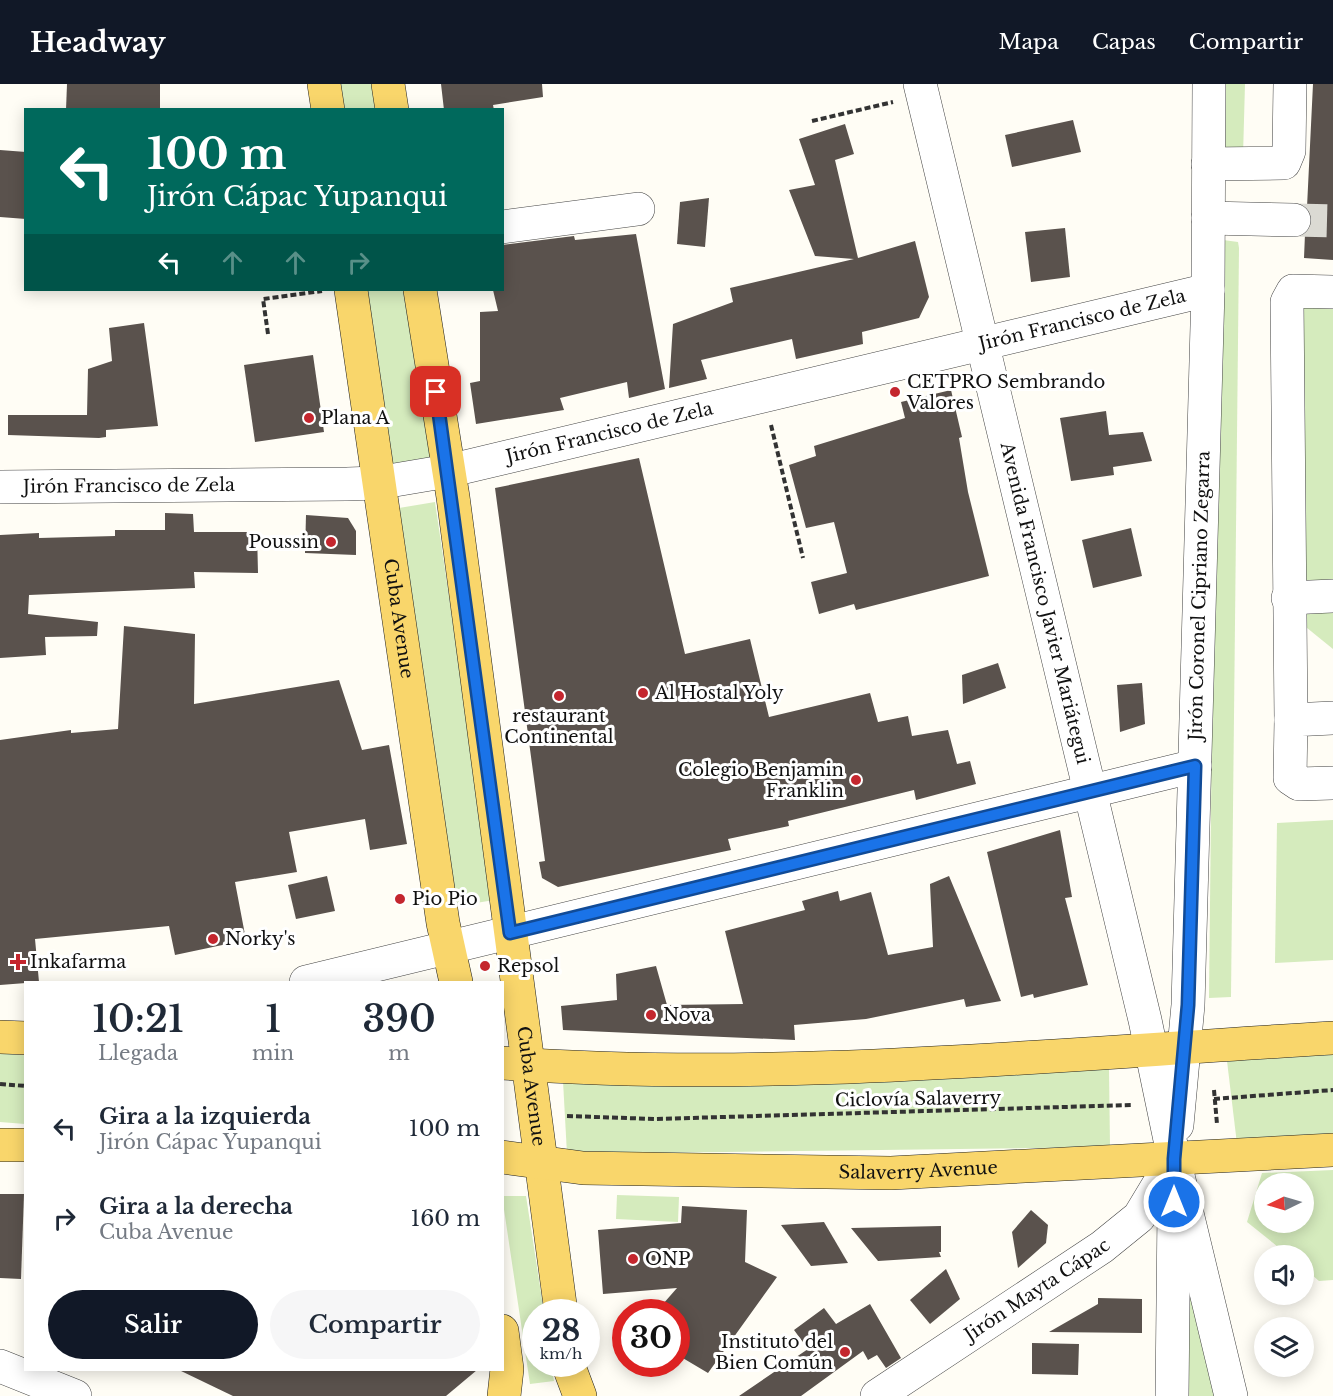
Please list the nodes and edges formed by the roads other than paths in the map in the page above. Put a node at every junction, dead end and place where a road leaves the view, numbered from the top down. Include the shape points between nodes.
1 (324, 84) edge
2 (388, 84) edge
3 (1209, 84) edge
4 (1290, 84) edge
5 (921, 89) edge
6 (328, 108) edge
7 (392, 108) edge
8 (1208, 164) junction
9 (638, 209) dead end
10 (1208, 218) junction
11 (1294, 220) tunnel mouth
12 (504, 227) edge
13 (1208, 290) junction
14 (351, 291) edge
15 (420, 291) edge
16 (1333, 292) edge
17 (983, 344) junction
18 (448, 471) junction
19 (377, 483) junction
20 (0, 487) edge
21 (1333, 596) edge
22 (1288, 598) junction
23 (1333, 718) edge
24 (1291, 720) junction
25 (1195, 766) junction
26 (1333, 783) edge
27 (1090, 792) junction
28 (504, 926) junction
29 (451, 938) junction
30 (309, 981) edge
31 (456, 981) edge
32 (470, 981) edge
33 (507, 989) edge
34 (0, 1037) edge
35 (24, 1038) edge
36 (1333, 1038) edge
37 (1184, 1048) junction
38 (1151, 1050) junction
39 (514, 1064) edge
40 (1170, 1102) junction
41 (0, 1145) edge
42 (24, 1145) edge
43 (1333, 1150) edge
44 (504, 1157) edge
45 (1174, 1159) junction
46 (539, 1162) junction
47 (559, 1299) edge
48 (504, 1346) edge
49 (0, 1366) edge
50 (573, 1377) edge
51 (75, 1396) edge
52 (504, 1396) edge
53 (580, 1396) edge
54 (877, 1396) edge
55 (1172, 1396) edge
56 (1231, 1396) edge

1 - 6 main road
2 - 7 main road
3 - 8 street, Jirón Coronel Cipriano Zegarra
4 - 8 street via 1289,151 1284,163
5 - 17 street, Avenida Francisco Javier Mariátegui
8 - 10 street, Jirón Coronel Cipriano Zegarra
9 - 12 street
10 - 11 street
10 - 13 street, Jirón Coronel Cipriano Zegarra
13 - 17 street, Jirón Francisco de Zela
13 - 25 street, Jirón Coronel Cipriano Zegarra
14 - 19 main road, Cuba Avenue
15 - 18 main road, Cuba Avenue
16 - 22 street via 1293,291 1287,302
17 - 18 street, Jirón Francisco de Zela
17 - 27 street, Avenida Francisco Javier Mariátegui
18 - 19 street, Jirón Francisco de Zela
18 - 28 main road, Cuba Avenue
19 - 20 street, Jirón Francisco de Zela
19 - 29 main road, Cuba Avenue
21 - 22 street
22 - 24 street
23 - 24 street
24 - 26 street via 1290,778 1299,784
25 - 27 street
25 - 37 street, Jirón Coronel Cipriano Zegarra
27 - 28 street
27 - 38 street, Avenida Francisco Javier Mariátegui
28 - 29 street
28 - 33 main road, Cuba Avenue
29 - 30 street
29 - 31 main road, Cuba Avenue
29 - 32 street
33 - 39 main road, Cuba Avenue
34 - 35 main road
36 - 37 main road
37 - 38 main road
37 - 40 street, Jirón Coronel Cipriano Zegarra
38 - 39 main road via 843,1068
38 - 40 street, Avenida Francisco Javier Mariátegui
39 - 46 main road, Cuba Avenue via 533,1116
40 - 45 street, Avenida Francisco Javier Mariátegui
41 - 42 main road
43 - 45 main road, Salaverry Avenue
44 - 46 main road, Salaverry Avenue
45 - 46 main road, Salaverry Avenue via 891,1173 583,1168
45 - 54 street, Jirón Mayta Cápac via 1139,1217 1102,1247
45 - 55 street
45 - 56 street
46 - 47 main road, Cuba Avenue
48 - 52 main road
49 - 51 street
50 - 53 main road

